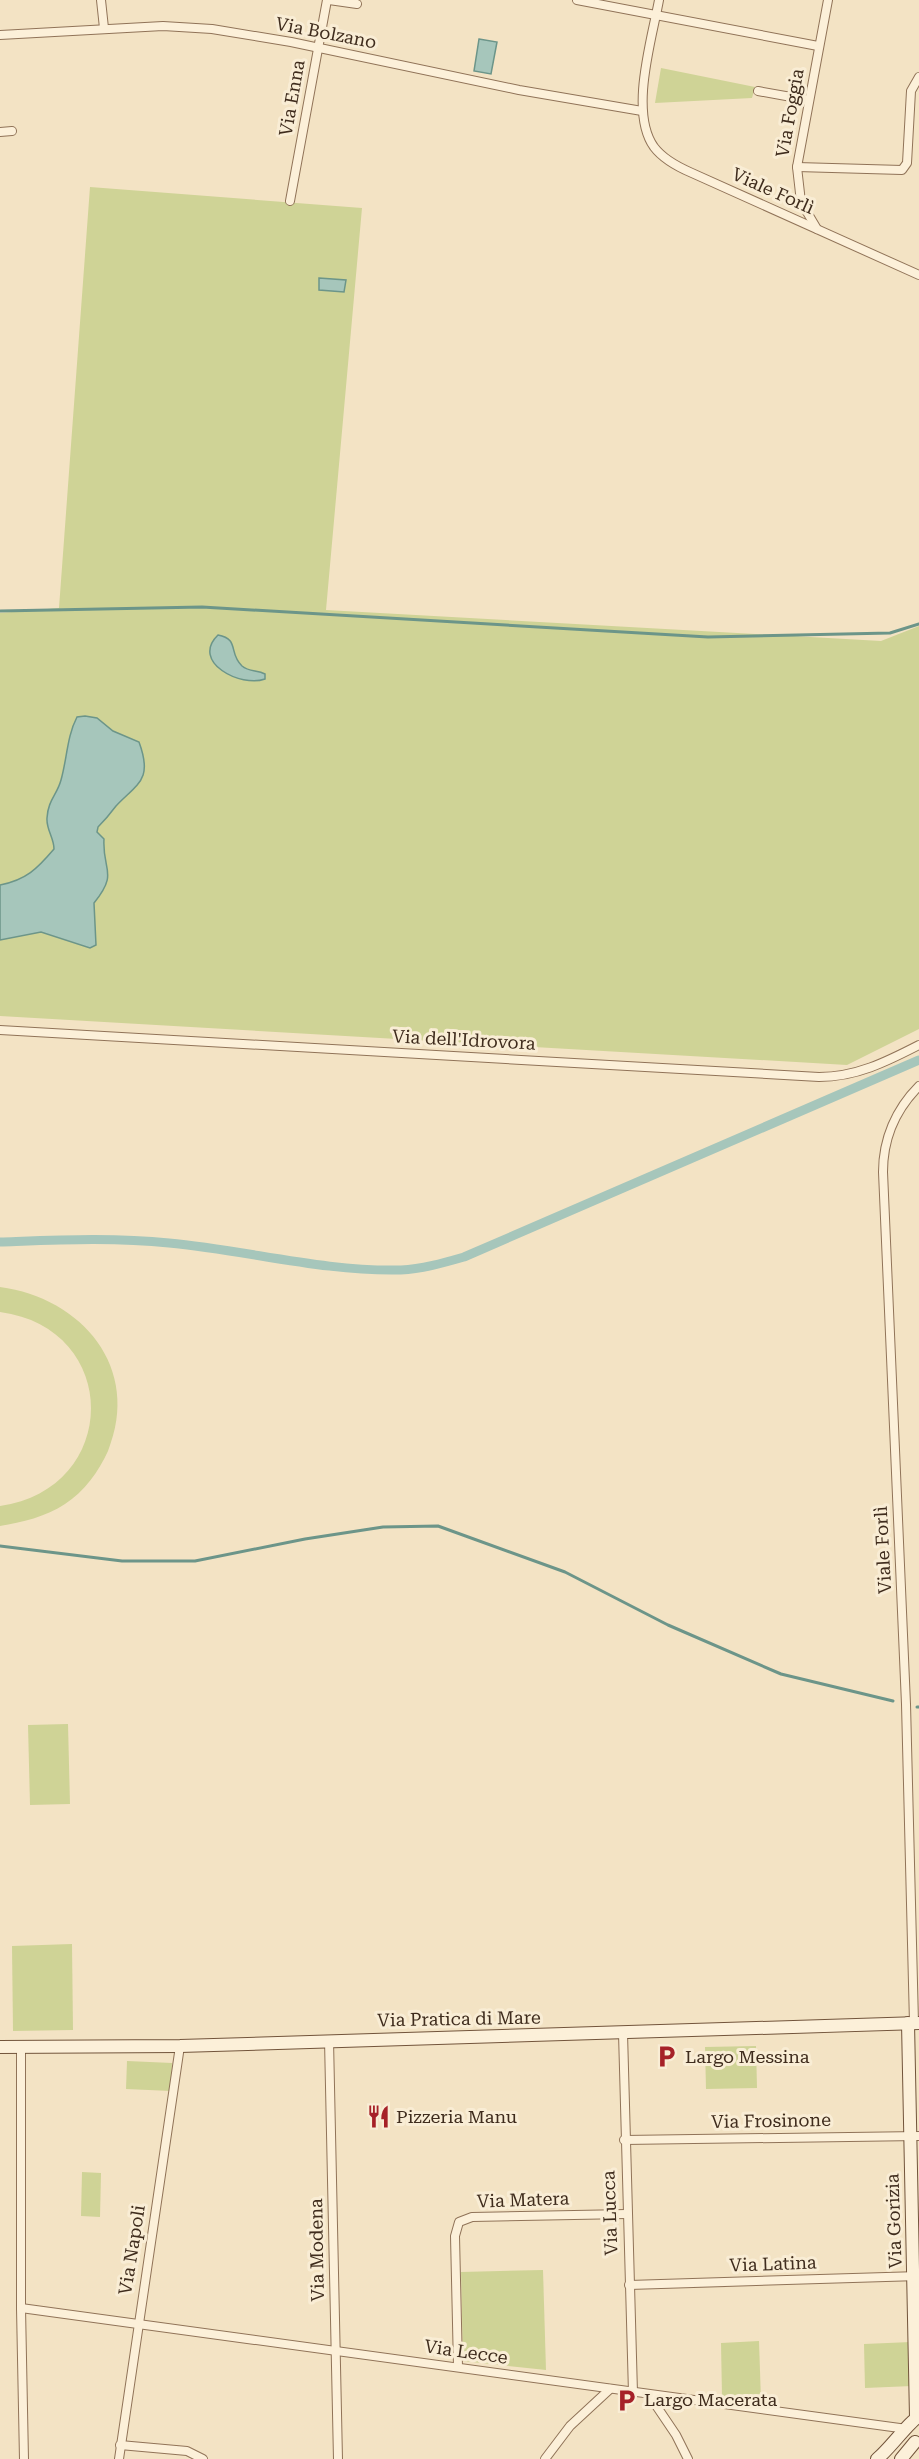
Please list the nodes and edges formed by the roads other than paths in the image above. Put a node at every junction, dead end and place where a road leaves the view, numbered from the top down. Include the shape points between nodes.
1 (101, 0) edge
2 (328, 0) edge
3 (577, 0) edge
4 (659, 0) edge
5 (828, 0) edge
6 (357, 4) dead end
7 (656, 15) junction
8 (104, 28) junction
9 (0, 35) edge
10 (818, 46) junction
11 (318, 47) junction
12 (919, 77) edge
13 (758, 91) dead end
14 (808, 100) junction
15 (642, 111) junction
16 (12, 131) dead end
17 (0, 132) edge
18 (797, 167) junction
19 (290, 201) dead end
20 (817, 229) junction
21 (919, 275) edge
22 (0, 1030) edge
23 (919, 1045) edge
24 (919, 1086) edge
25 (914, 2023) edge
26 (622, 2033) junction
27 (329, 2040) junction
28 (21, 2046) junction
29 (180, 2046) junction
30 (0, 2047) edge
31 (914, 2136) edge
32 (624, 2140) junction
33 (627, 2214) junction
34 (916, 2276) edge
35 (629, 2286) junction
36 (21, 2308) junction
37 (137, 2325) junction
38 (336, 2351) junction
39 (458, 2367) junction
40 (610, 2389) junction
41 (633, 2392) junction
42 (649, 2395) junction
43 (918, 2417) edge
44 (907, 2429) junction
45 (917, 2443) edge
46 (120, 2445) junction
47 (24, 2459) edge
48 (119, 2459) edge
49 (203, 2459) edge
50 (338, 2459) edge
51 (545, 2459) edge
52 (688, 2459) edge
53 (877, 2459) edge
54 (901, 2459) edge

1 - 8 street
2 - 6 street
2 - 11 street, Via Enna
3 - 7 street
4 - 7 street
5 - 10 street, Via Foggia
7 - 10 street
7 - 15 street
8 - 9 street, Via Bolzano
8 - 11 street, Via Bolzano via 194,27
10 - 14 street, Via Foggia
11 - 15 street, Via Bolzano
11 - 19 street, Via Enna
12 - 18 street via 911,89 907,163 902,171
13 - 14 street
14 - 18 street, Via Foggia
15 - 20 street, Viale Forlì via 651,141 666,158
16 - 17 street
18 - 20 street, Via Foggia via 801,202
20 - 21 street, Viale Forlì
22 - 23 street, Via dell'Idrovora via 819,1077 868,1070
24 - 25 street, Viale Forlì via 891,1127 883,1172 906,1704
25 - 26 street, Via Pratica di Mare
25 - 31 street, Via Gorizia
26 - 27 street, Via Pratica di Mare
26 - 32 street, Via Lucca
27 - 29 street, Via Pratica di Mare
27 - 38 street, Via Modena
28 - 29 street, Via Pratica di Mare
28 - 30 street, Via Pratica di Mare
28 - 36 street
29 - 37 street, Via Napoli
31 - 32 street, Via Frosinone
31 - 34 street, Via Gorizia
32 - 33 street, Via Lucca
33 - 35 street, Via Lucca
33 - 39 street, Via Matera via 472,2217 459,2222 454,2236
34 - 35 street, Via Latina
34 - 43 street, Via Gorizia
35 - 41 street, Via Lucca
36 - 37 street, Via Lecce
36 - 47 street
37 - 38 street, Via Lecce
37 - 46 street, Via Napoli
38 - 39 street, Via Lecce
38 - 50 street, Via Modena
39 - 40 street, Via Lecce
40 - 41 street, Via Lecce
40 - 51 street via 575,2421
41 - 42 street, Via Lecce
42 - 44 street, Via Lecce
42 - 52 street
43 - 44 street via 910,2421
44 - 45 street via 909,2437
44 - 53 street
45 - 54 street
46 - 48 street, Via Napoli
46 - 49 street via 191,2452

